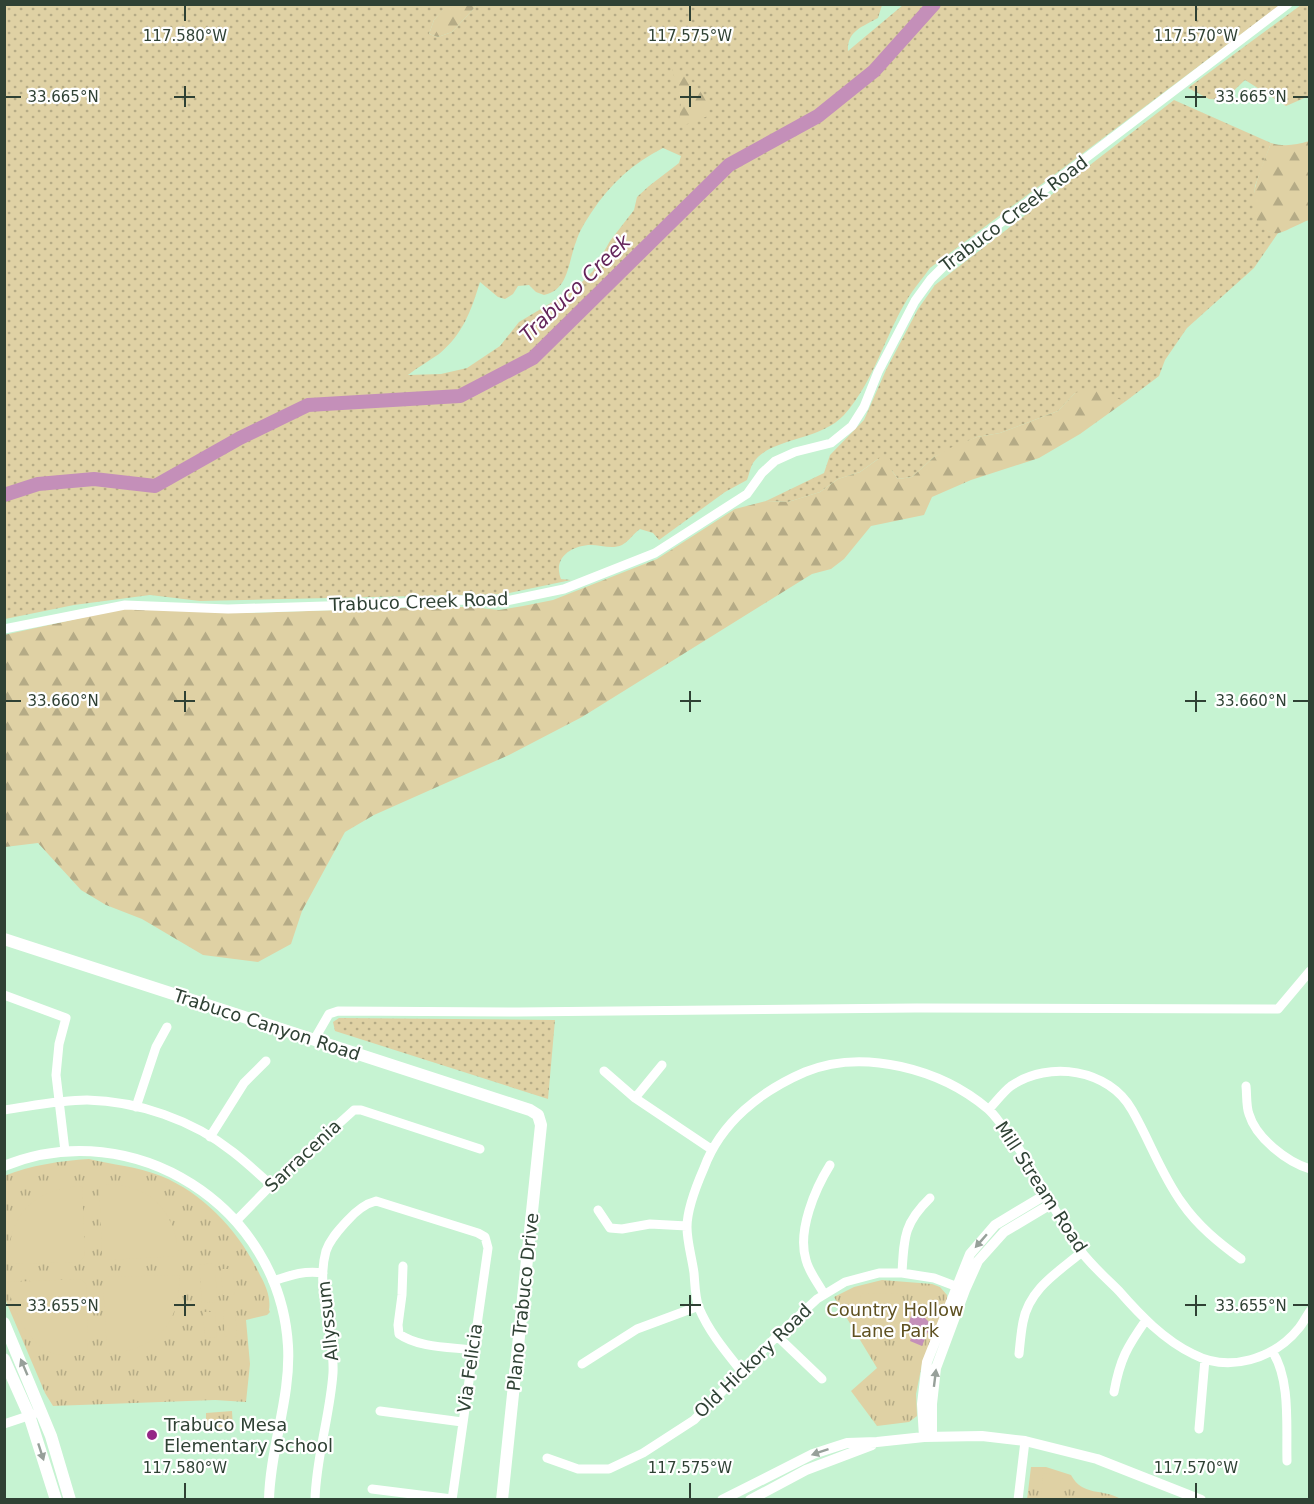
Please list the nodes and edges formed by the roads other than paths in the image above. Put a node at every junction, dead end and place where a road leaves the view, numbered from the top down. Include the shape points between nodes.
1 (1288, 4) edge
2 (4, 629) edge
3 (4, 939) edge
4 (1310, 971) edge
5 (4, 995) edge
6 (166, 1027) dead end
7 (314, 1040) junction
8 (267, 1061) dead end
9 (662, 1065) dead end
10 (604, 1071) dead end
11 (1246, 1086) dead end
12 (635, 1098) junction
13 (59, 1102) junction
14 (136, 1107) junction
15 (989, 1109) junction
16 (4, 1110) edge
17 (530, 1110) joint
18 (210, 1137) junction
19 (480, 1149) dead end
20 (711, 1149) junction
21 (65, 1151) junction
22 (830, 1165) dead end
23 (4, 1166) edge
24 (1310, 1169) edge
25 (271, 1185) junction
26 (930, 1198) dead end
27 (1048, 1200) junction
28 (598, 1210) dead end
29 (236, 1221) junction
30 (687, 1226) junction
31 (485, 1237) joint
32 (1082, 1252) junction
33 (1241, 1259) dead end
34 (403, 1266) dead end
35 (323, 1273) junction
36 (902, 1273) junction
37 (273, 1281) junction
38 (961, 1288) junction
39 (824, 1294) junction
40 (699, 1306) junction
41 (1310, 1311) edge
42 (1146, 1320) junction
43 (4, 1323) edge
44 (777, 1336) junction
45 (474, 1350) junction
46 (1272, 1351) junction
47 (1019, 1354) dead end
48 (4, 1359) edge
49 (1205, 1359) junction
50 (582, 1364) dead end
51 (742, 1372) junction
52 (822, 1379) dead end
53 (1114, 1392) dead end
54 (42, 1411) junction
55 (380, 1411) dead end
56 (29, 1415) junction
57 (462, 1422) junction
58 (5, 1424) edge
59 (1199, 1429) dead end
60 (928, 1436) junction
61 (1025, 1441) junction
62 (878, 1442) junction
63 (547, 1458) dead end
64 (1287, 1461) dead end
65 (372, 1490) dead end
66 (452, 1499) edge
67 (56, 1500) edge
68 (70, 1500) edge
69 (269, 1500) edge
70 (315, 1500) edge
71 (502, 1500) edge
72 (722, 1500) edge
73 (750, 1500) edge
74 (1018, 1500) edge
75 (1201, 1500) edge

1 - 2 street, Trabuco Creek Road via 944,266 915,302 852,426 831,443 775,461 747,494 655,553 564,589 506,601 228,609 125,605
3 - 7 main road, Trabuco Canyon Road
4 - 7 street via 1278,1009 338,1011 329,1014
5 - 13 street via 66,1018 56,1075
6 - 14 street
7 - 17 main road, Trabuco Canyon Road
8 - 18 street via 244,1083
9 - 12 street
10 - 12 street
11 - 24 street via 1249,1115 1266,1141 1298,1165
12 - 20 street
13 - 14 street via 86,1100
13 - 16 street
13 - 21 street
14 - 18 street
15 - 20 street, Mill Stream Road via 947,1081 905,1067 848,1063 814,1069 757,1097
15 - 27 street, Mill Stream Road via 1022,1151
15 - 33 street via 1010,1087 1048,1071 1078,1072 1109,1085 1131,1108 1182,1204 1213,1239
17 - 71 main road, Plano Trabuco Drive via 538,1115 542,1125
18 - 25 street
19 - 25 street, Sarracenia via 357,1110
20 - 30 street, Mill Stream Road
21 - 23 street
21 - 29 street via 121,1155 153,1165 202,1191
22 - 39 street via 819,1182 804,1232 806,1260
25 - 29 street, Sarracenia
26 - 36 street via 906,1229
27 - 32 street, Mill Stream Road
27 - 38 street via 995,1225 970,1254
28 - 30 street via 610,1228
29 - 37 street via 257,1249
30 - 40 street, Mill Stream Road
31 - 35 street, Allyssum via 369,1202 332,1238
31 - 45 street, Via Felicia via 488,1248
32 - 42 street, Mill Stream Road
32 - 47 street via 1034,1294 1023,1321
34 - 45 street via 399,1334 408,1340
35 - 37 street via 298,1273
35 - 70 street, Allyssum via 333,1375
36 - 38 street, Old Hickory Road
36 - 39 street, Old Hickory Road via 856,1278
37 - 69 street via 285,1323 288,1370
38 - 60 street via 927,1362 922,1404
39 - 44 street, Old Hickory Road
40 - 50 street via 637,1329
40 - 51 street, Mill Stream Road via 717,1340
41 - 46 street, Mill Stream Road via 1298,1329
42 - 49 street, Mill Stream Road
42 - 53 street via 1125,1350
54 -> 43 main road
44 - 51 street, Old Hickory Road
44 - 52 street
45 - 57 street, Via Felicia
46 - 49 street, Mill Stream Road via 1253,1360 1232,1363
46 - 64 street via 1284,1377
48 - 56 main road
49 - 59 street
51 - 63 street, Old Hickory Road via 694,1420 643,1453 609,1469 578,1469
54 - 56 street
54 - 68 main road
55 - 57 street
56 - 58 street
56 -> 67 main road
57 - 66 street, Via Felicia
60 - 61 street
60 - 62 street
61 - 74 street
61 - 75 street via 1097,1460
62 -> 72 street via 847,1443 813,1454
62 - 73 street via 806,1470
65 - 66 street

